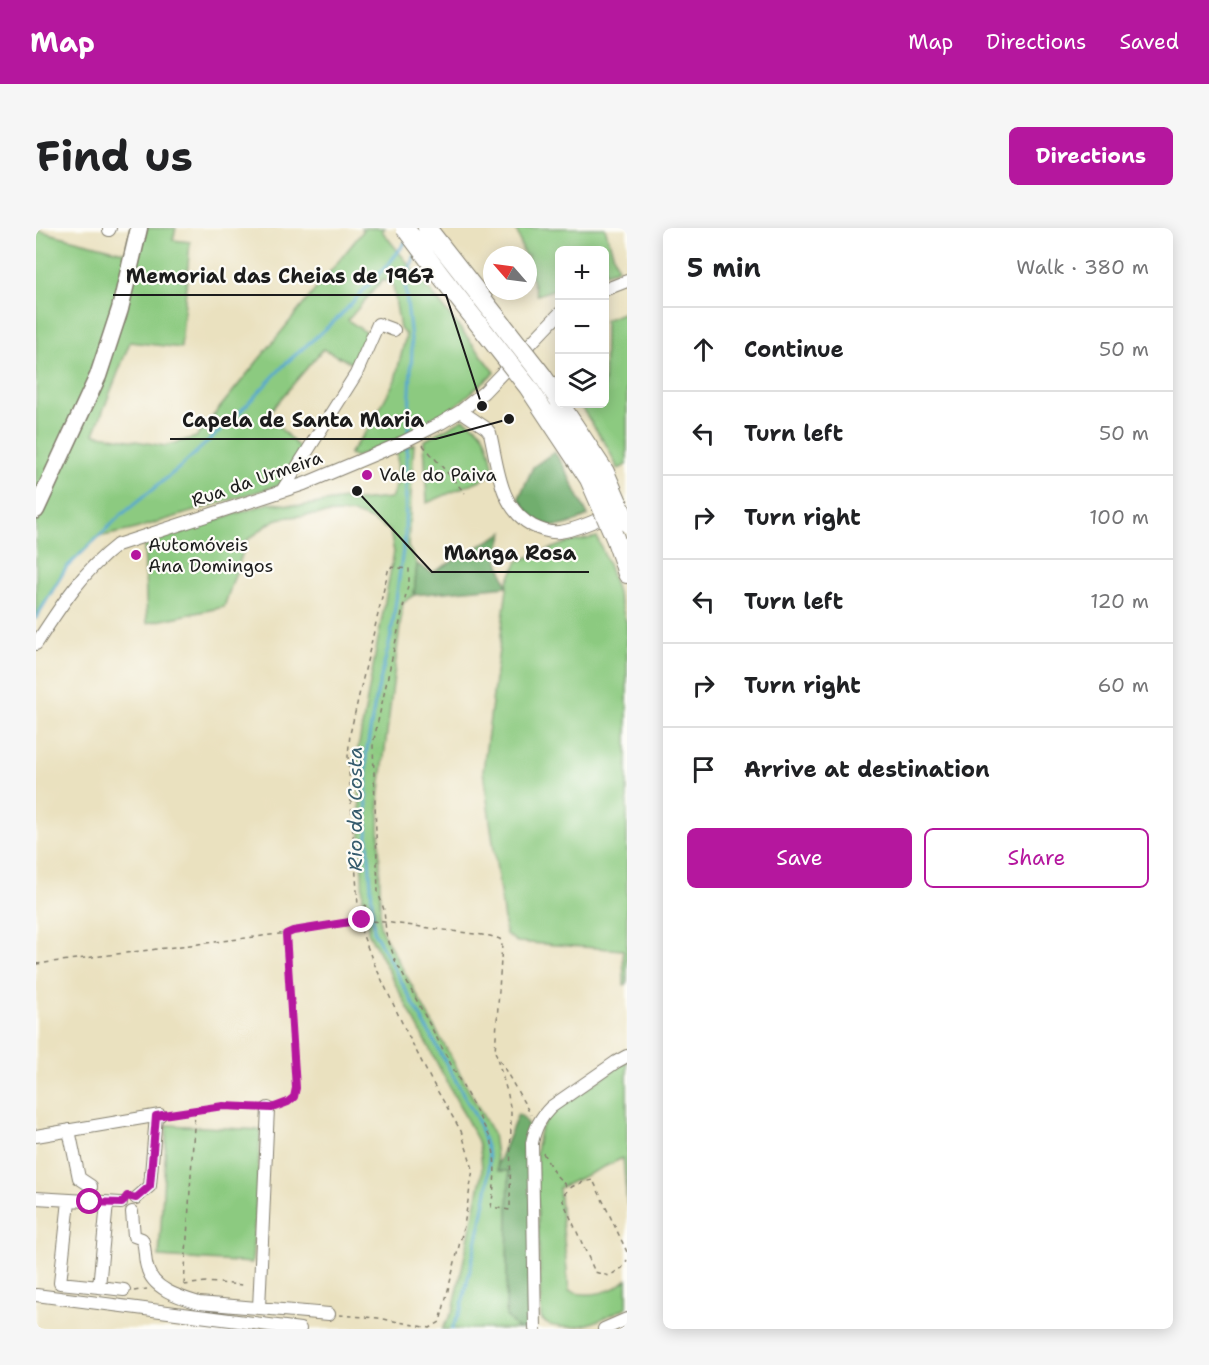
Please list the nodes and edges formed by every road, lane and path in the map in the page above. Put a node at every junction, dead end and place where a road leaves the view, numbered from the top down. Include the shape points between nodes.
1 (139, 228) edge
2 (405, 228) edge
3 (427, 228) edge
4 (627, 281) edge
5 (609, 288) edge
6 (555, 318) edge
7 (394, 330) dead end
8 (555, 395) edge
9 (563, 408) edge
10 (461, 411) junction
11 (425, 446) dead end
12 (282, 491) junction
13 (465, 492) dead end
14 (627, 508) edge
15 (36, 510) edge
16 (627, 522) edge
17 (625, 567) edge
18 (36, 644) edge
19 (368, 901) dead end
20 (362, 910) junction
21 (357, 920) junction
22 (384, 921) junction
23 (287, 933) junction
24 (36, 964) edge
25 (497, 1058) junction
26 (621, 1059) edge
27 (268, 1108) junction
28 (195, 1110) junction
29 (158, 1115) junction
30 (537, 1125) junction
31 (69, 1130) junction
32 (36, 1136) edge
33 (532, 1143) junction
34 (568, 1189) junction
35 (36, 1198) edge
36 (136, 1198) junction
37 (69, 1201) junction
38 (90, 1202) junction
39 (107, 1203) junction
40 (122, 1203) junction
41 (132, 1212) junction
42 (627, 1252) edge
43 (627, 1260) edge
44 (184, 1285) junction
45 (243, 1285) dead end
46 (99, 1287) junction
47 (164, 1288) junction
48 (124, 1290) joint
49 (36, 1295) edge
50 (259, 1308) junction
51 (329, 1314) joint
52 (627, 1319) edge
53 (300, 1329) edge
54 (535, 1329) edge
55 (604, 1329) edge

1 - 15 main road via 120,309 98,376
2 - 17 highway, bridge via 528,387 589,479
3 - 8 highway, bridge
4 - 5 street
6 - 10 street, Rua da Urmeira
7 - 12 street via 378,324 356,374
9 - 16 highway, bridge via 605,472
10 - 12 street, Rua da Urmeira via 413,438
10 - 14 street via 490,433 501,486 526,522 549,532 561,532
11 - 13 path
12 - 18 street, Rua da Urmeira via 117,545 81,578
19 - 20 path
20 - 21 path
20 - 22 path via 358,906 348,756 350,734 390,567 409,569 373,744 378,892
21 - 22 path
21 - 23 path
21 - 51 path via 405,1029 461,1131 473,1169 464,1226 440,1322 430,1328
22 - 25 path via 500,939
22 - 25 path via 395,960 491,1139 496,1177 491,1207 510,1210 511,1113
23 - 24 path
23 - 27 path via 296,1088 288,1102
25 - 30 path
26 - 30 street via 551,1107
27 - 28 path via 223,1106
27 - 50 street
28 - 29 path
28 - 44 path
29 - 31 street
29 - 36 street via 150,1186
30 - 33 street
31 - 32 street
31 - 38 street via 79,1178 91,1186
33 - 34 path via 540,1148
33 - 54 street
34 - 42 path via 594,1181
34 - 43 path via 563,1201 595,1272 609,1276
35 - 37 street
36 - 40 street via 127,1196
36 - 41 street via 137,1207
37 - 38 street
37 - 46 street via 60,1283
38 - 39 street
39 - 40 street
39 - 46 street
40 - 41 street via 123,1209
41 - 47 street via 134,1236 142,1239 150,1277
44 - 45 path
44 - 47 path
46 - 48 street
47 - 48 path
47 - 50 street via 199,1303
49 - 53 street
50 - 51 street
52 - 55 street

